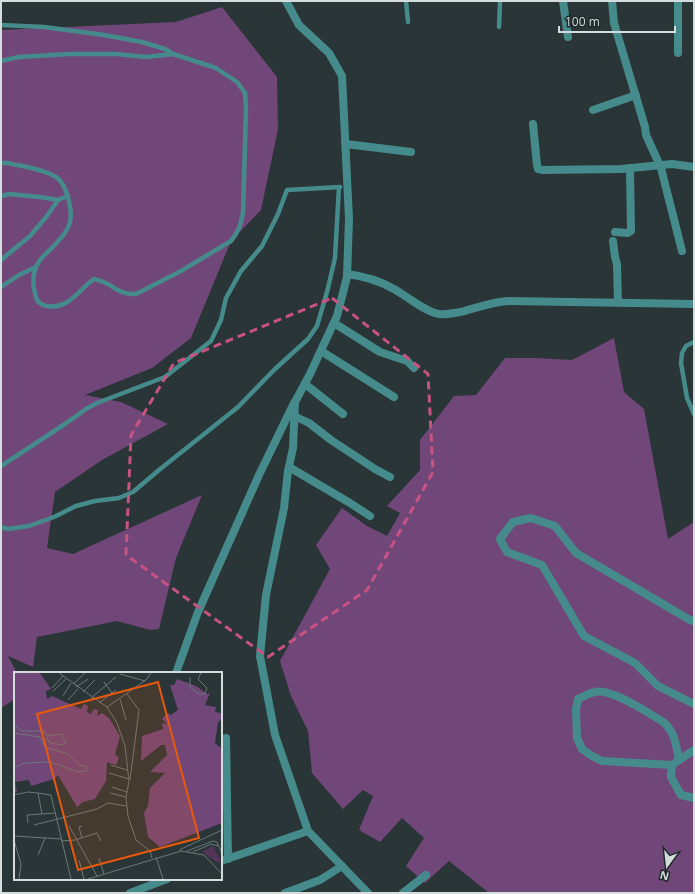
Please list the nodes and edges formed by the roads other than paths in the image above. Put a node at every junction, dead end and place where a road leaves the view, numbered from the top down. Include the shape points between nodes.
1 (286, 1) edge
2 (406, 1) edge
3 (500, 1) edge
4 (563, 1) edge
5 (612, 1) edge
6 (678, 1) edge
7 (408, 22) dead end
8 (1, 24) edge
9 (499, 27) dead end
10 (568, 36) dead end
11 (678, 53) dead end
12 (173, 54) junction
13 (1, 61) edge
14 (636, 95) junction
15 (593, 110) dead end
16 (533, 124) dead end
17 (346, 144) junction
18 (411, 152) dead end
19 (1, 163) edge
20 (659, 165) junction
21 (694, 167) edge
22 (630, 168) junction
23 (348, 187) junction
24 (339, 188) junction
25 (1, 196) edge
26 (68, 196) junction
27 (58, 200) junction
28 (615, 232) dead end
29 (614, 241) dead end
30 (682, 251) dead end
31 (1, 260) edge
32 (36, 267) junction
33 (347, 274) junction
34 (1, 286) edge
35 (618, 302) junction
36 (694, 304) edge
37 (334, 323) junction
38 (694, 342) edge
39 (321, 351) junction
40 (414, 368) dead end
41 (305, 384) junction
42 (394, 397) dead end
43 (295, 402) junction
44 (343, 414) dead end
45 (694, 414) edge
46 (294, 416) junction
47 (1, 466) edge
48 (289, 467) junction
49 (390, 477) dead end
50 (370, 516) dead end
51 (1, 527) edge
52 (694, 621) edge
53 (176, 672) edge
54 (694, 704) edge
55 (226, 738) dead end
56 (694, 750) edge
57 (676, 762) junction
58 (694, 798) edge
59 (308, 831) junction
60 (225, 860) edge
61 (342, 866) junction
62 (426, 875) dead end
63 (164, 880) edge
64 (130, 893) edge
65 (285, 893) edge
66 (368, 893) edge
67 (403, 893) edge

1 - 17 street via 300,25 329,53 342,76
2 - 7 lane
3 - 9 lane
4 - 10 street
5 - 14 street via 614,23
6 - 11 street
8 - 12 lane via 104,35 142,42
12 - 13 lane via 146,57 69,54 20,57
12 - 32 lane via 216,68 237,82 245,93 243,213 236,234 231,241 210,254 136,294 119,291 101,280 94,279 64,304 54,307 43,306 36,300 33,289
14 - 15 street
14 - 20 street via 646,135
16 - 22 street via 538,168 542,170
17 - 18 street
17 - 23 street
19 - 26 lane via 46,172 58,178
20 - 21 street
20 - 22 street
20 - 30 street
22 - 28 street via 631,231
23 - 24 lane
23 - 33 street
24 - 47 lane via 287,190 262,246 241,271 226,298 221,320 211,341 165,377 97,403
24 - 51 lane via 335,258 317,326 308,339 238,407 133,492 119,498 76,506 29,526 8,529
25 - 27 lane via 9,194
26 - 27 lane
26 - 32 lane via 69,224 59,241 39,260
27 - 31 lane via 30,236
29 - 35 street
32 - 34 lane
33 - 35 street via 359,275 392,288 440,315 498,301
33 - 37 street
35 - 36 street
37 - 39 street
37 - 40 street via 380,352 407,361
38 - 45 lane via 686,346 682,352 681,363 687,398
39 - 41 street
39 - 42 street
41 - 43 street
41 - 44 street
43 - 46 street
43 - 53 street via 259,475 198,612
46 - 48 street via 293,448
46 - 49 street
48 - 50 street
48 - 59 street via 284,508 266,595 260,656 275,735
52 - 54 street via 576,553 555,526 531,518 513,522 500,539 507,552 542,565 584,636 635,663 658,686
55 - 60 street
56 - 57 street
57 - 57 street via 602,761 592,756 582,749 577,738 578,699 596,691 606,692 662,721 671,729
57 - 58 street via 671,777 681,794
59 - 60 street
59 - 61 street
61 - 65 street via 320,880
61 - 66 street
62 - 67 street
63 - 64 street

